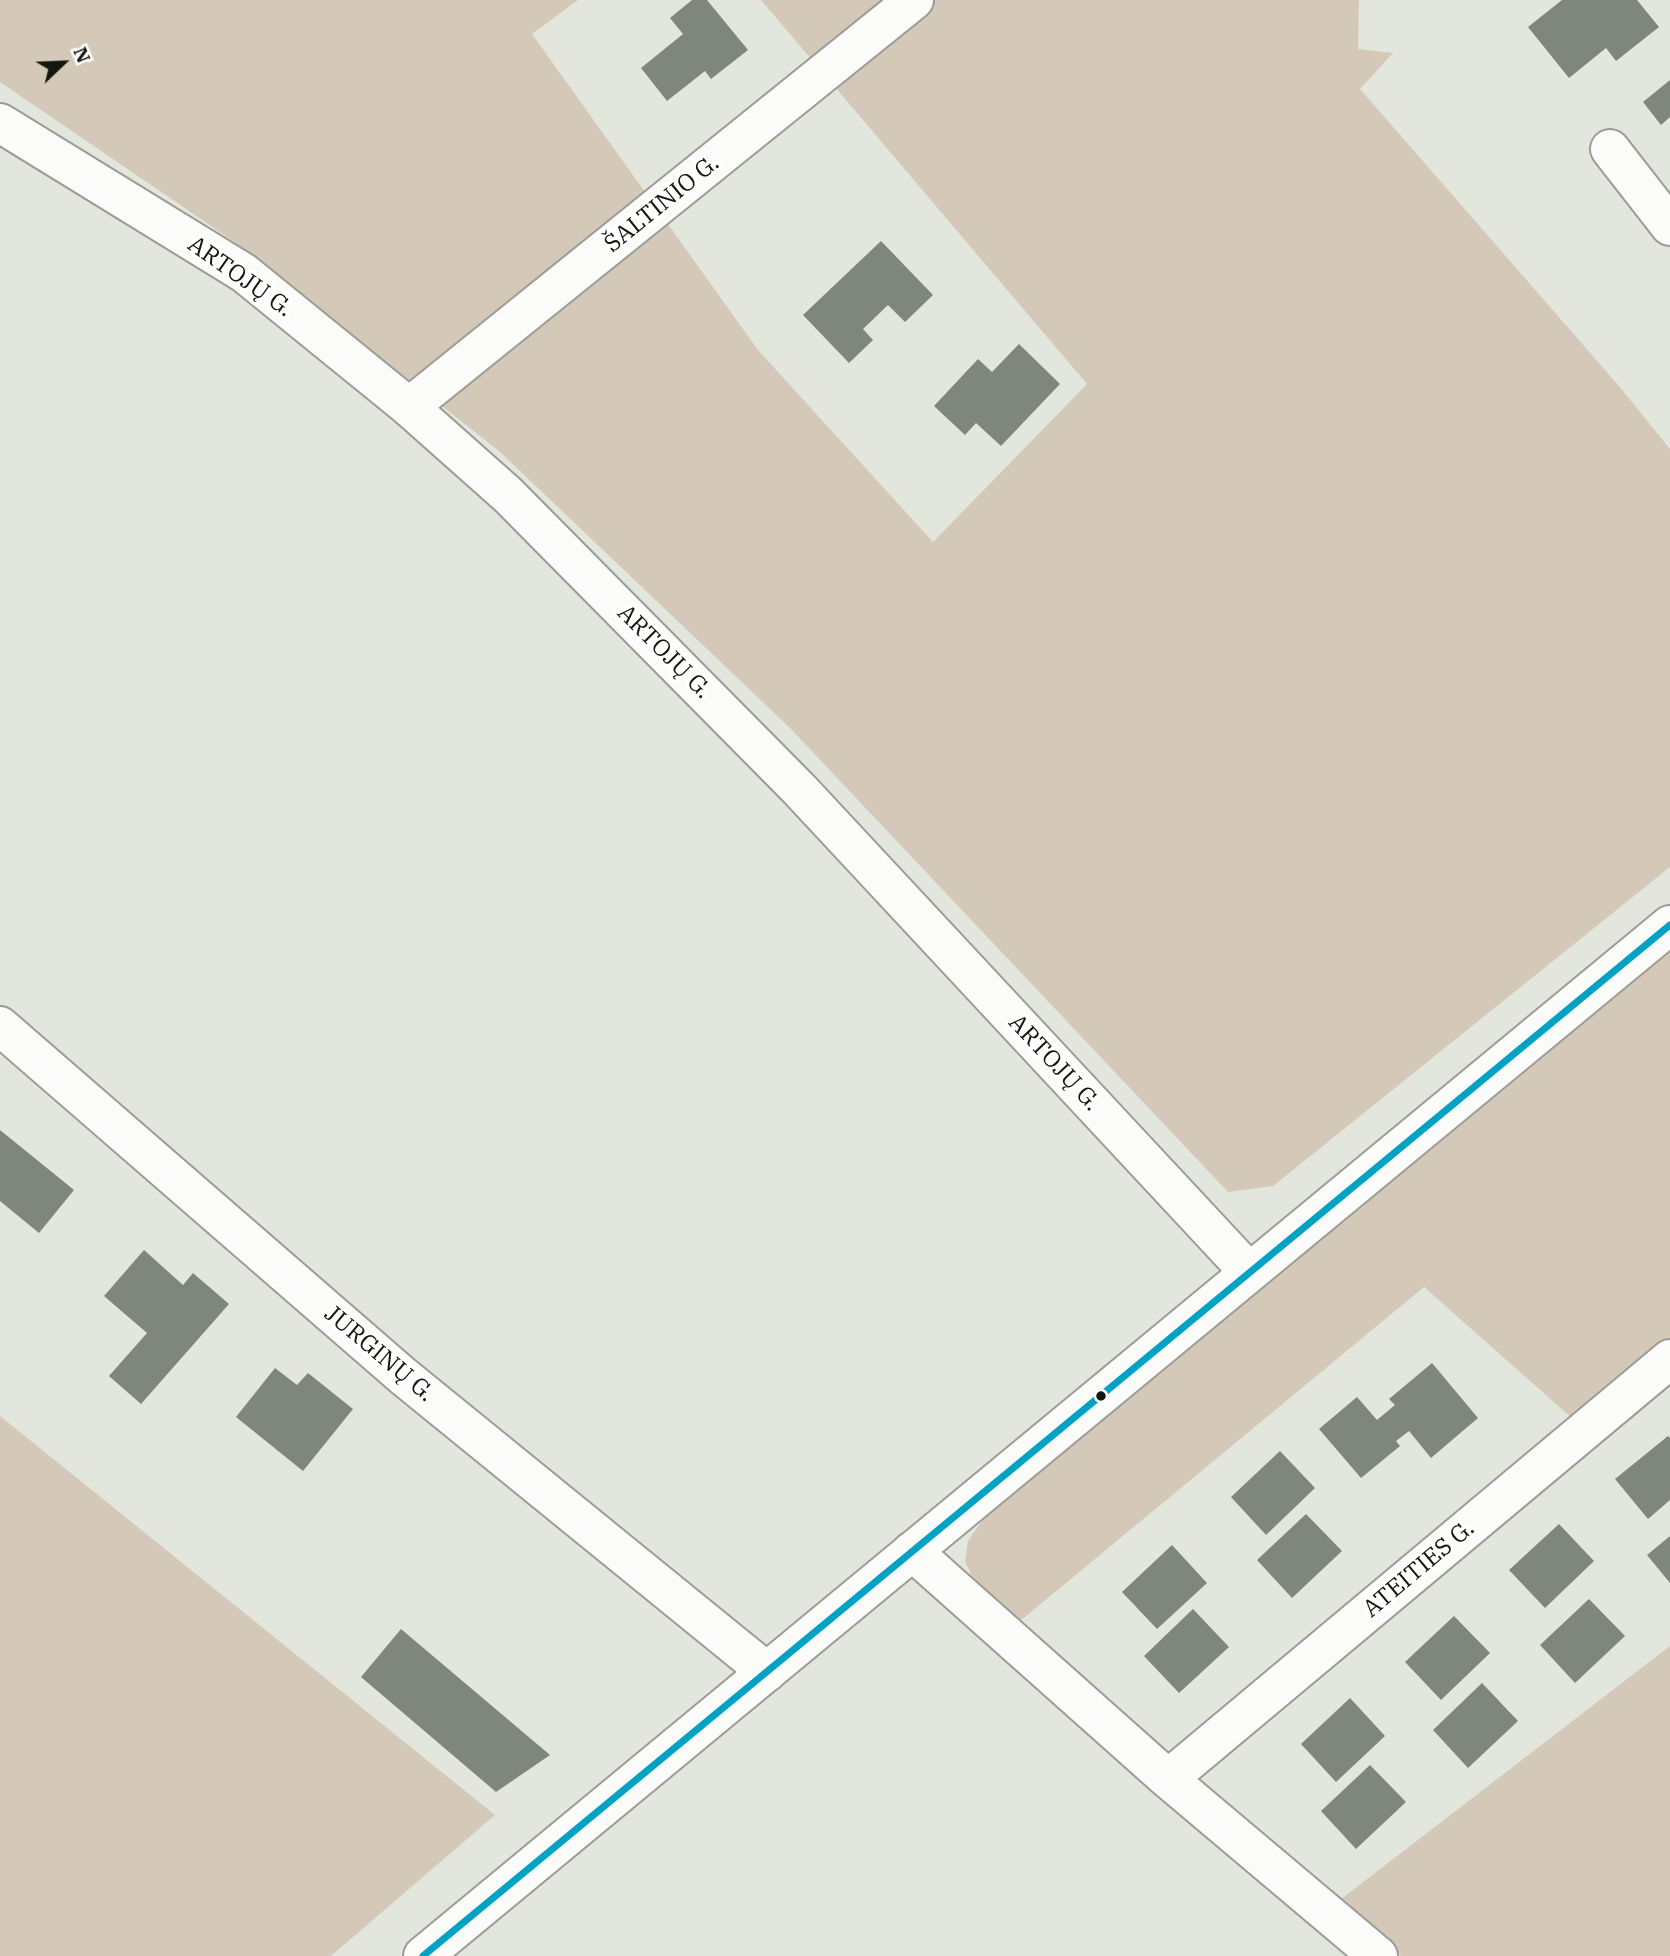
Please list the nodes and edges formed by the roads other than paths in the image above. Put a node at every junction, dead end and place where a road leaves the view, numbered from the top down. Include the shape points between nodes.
1 (914, 0) edge
2 (0, 123) edge
3 (1610, 149) dead end
4 (1670, 226) edge
5 (409, 407) junction
6 (1670, 925) edge
7 (0, 1026) edge
8 (1249, 1272) junction
9 (1670, 1359) edge
10 (912, 1551) junction
11 (767, 1672) junction
12 (1168, 1779) junction
13 (423, 1956) edge
14 (1378, 1956) edge

1 - 5 main road, ŠALTINIO G.
2 - 5 main road, ARTOJŲ G. via 244,273
3 - 4 main road
5 - 8 main road, ARTOJŲ G. via 508,495 799,789
6 - 8 main road
7 - 11 main road, JURGINŲ G. via 403,1376
8 - 10 main road
9 - 12 main road, ATEITIES G.
10 - 11 main road
10 - 12 main road
11 - 13 main road
12 - 14 main road

